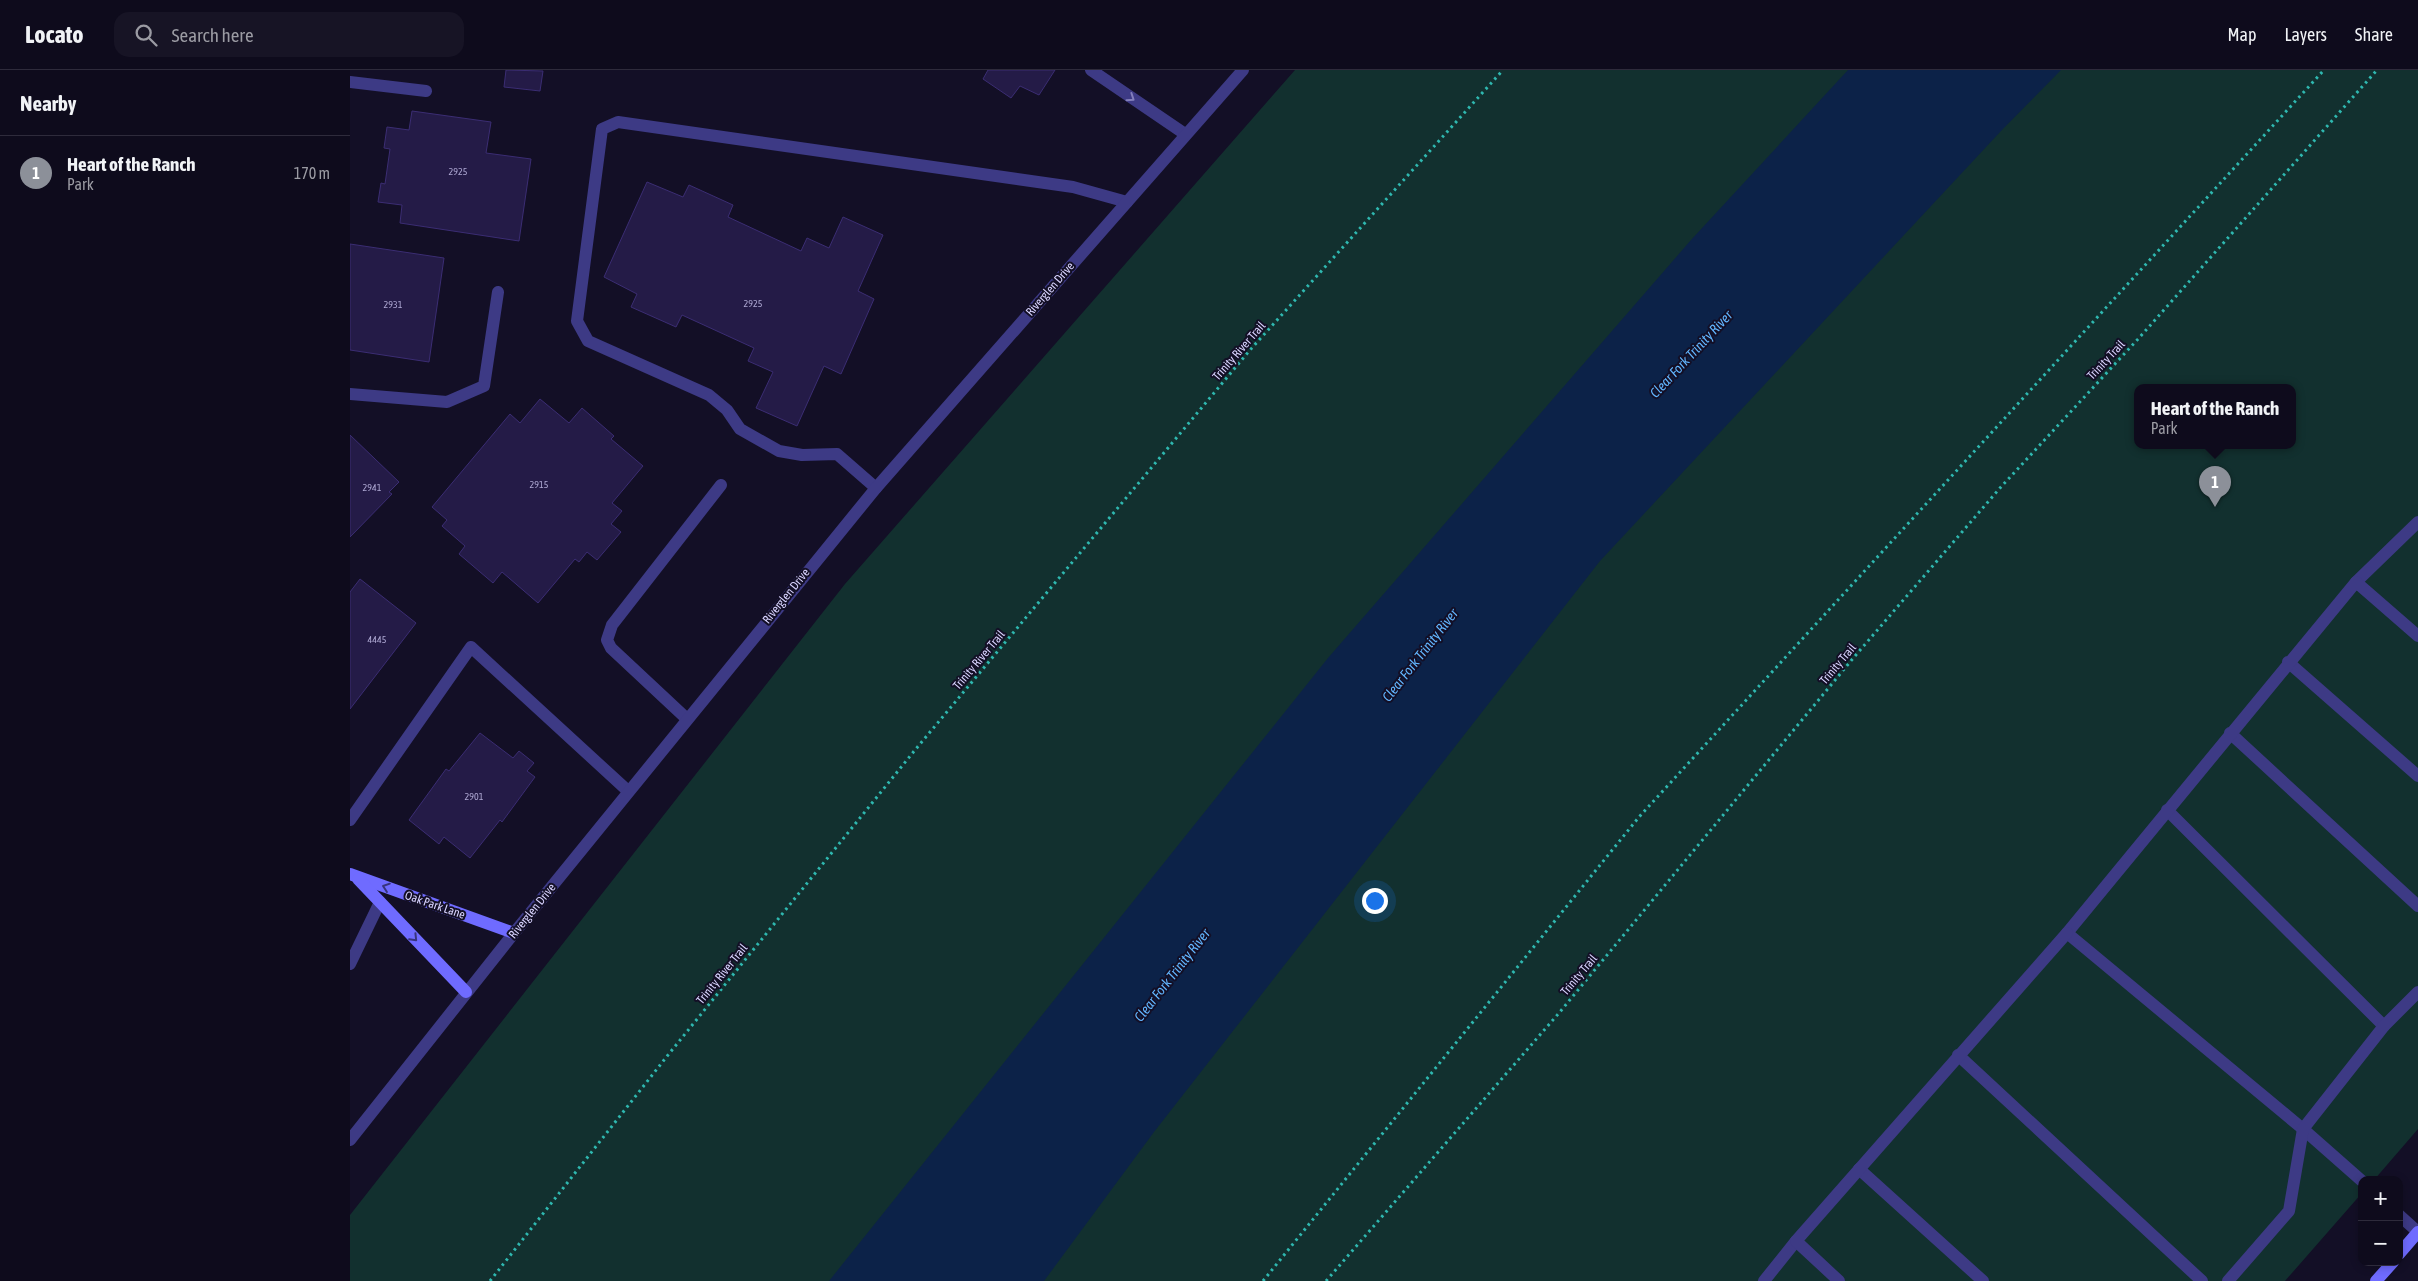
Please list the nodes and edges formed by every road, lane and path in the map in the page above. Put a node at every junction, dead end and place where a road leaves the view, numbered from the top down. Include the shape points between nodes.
1 (1091, 70) edge
2 (1243, 70) edge
3 (1502, 70) edge
4 (2324, 70) edge
5 (2378, 70) edge
6 (350, 82) edge
7 (426, 91) dead end
8 (1185, 134) junction
9 (1126, 202) junction
10 (498, 292) dead end
11 (350, 394) edge
12 (721, 485) dead end
13 (876, 488) junction
14 (2418, 522) edge
15 (2356, 582) junction
16 (2418, 636) edge
17 (2288, 662) junction
18 (687, 718) junction
19 (2230, 733) junction
20 (2418, 776) edge
21 (628, 791) junction
22 (2167, 810) junction
23 (350, 820) edge
24 (353, 876) edge
25 (380, 902) junction
26 (2418, 906) edge
27 (514, 933) junction
28 (2067, 933) junction
29 (350, 964) edge
30 (466, 992) junction
31 (2418, 992) edge
32 (2384, 1026) junction
33 (1958, 1055) junction
34 (2303, 1129) junction
35 (350, 1140) edge
36 (1860, 1169) junction
37 (2358, 1177) edge
38 (2403, 1219) edge
39 (2418, 1232) edge
40 (1796, 1241) junction
41 (2403, 1249) edge
42 (2389, 1266) edge
43 (490, 1281) edge
44 (1263, 1281) edge
45 (1326, 1281) edge
46 (1764, 1281) edge
47 (1839, 1281) edge
48 (1983, 1281) edge
49 (2202, 1281) edge
50 (2228, 1281) edge
51 (2376, 1281) edge

1 -> 8 street
2 - 8 street, Riverglen Drive
3 - 43 path, Trinity River Trail via 1250,350 921,742
4 - 44 path via 1638,817
5 - 45 path, Trinity Trail via 2000,488 1855,656 1559,1013
6 - 7 street
8 - 9 street, Riverglen Drive
9 - 13 street, Riverglen Drive
9 - 13 street via 1073,188 628,123 618,122 602,129 577,321 588,341 709,395 727,410 740,429 779,451 802,455 837,454
10 - 11 street via 484,386 447,402
12 - 18 street via 612,625 606,640
13 - 18 street, Riverglen Drive
14 - 15 street
15 - 16 street
15 - 17 street
17 - 19 street
17 - 20 street
18 - 21 street, Riverglen Drive
19 - 22 street
19 - 26 street
21 - 23 street via 471,647
21 - 27 street, Riverglen Drive
22 - 28 street
22 - 32 street
24 - 25 street, Oak Park Lane
27 -> 24 street, Oak Park Lane
25 - 29 street
25 -> 30 street, Oak Park Lane
27 - 30 street, Riverglen Drive
28 - 33 street
28 - 34 street
30 - 35 street, Riverglen Drive
31 - 32 street
32 - 34 street
33 - 36 street
33 - 49 street
34 - 37 street
34 - 50 street via 2289,1211
36 - 40 street
36 - 48 street
38 - 39 street
39 - 41 street
40 - 46 street
40 - 47 street
42 - 51 street

